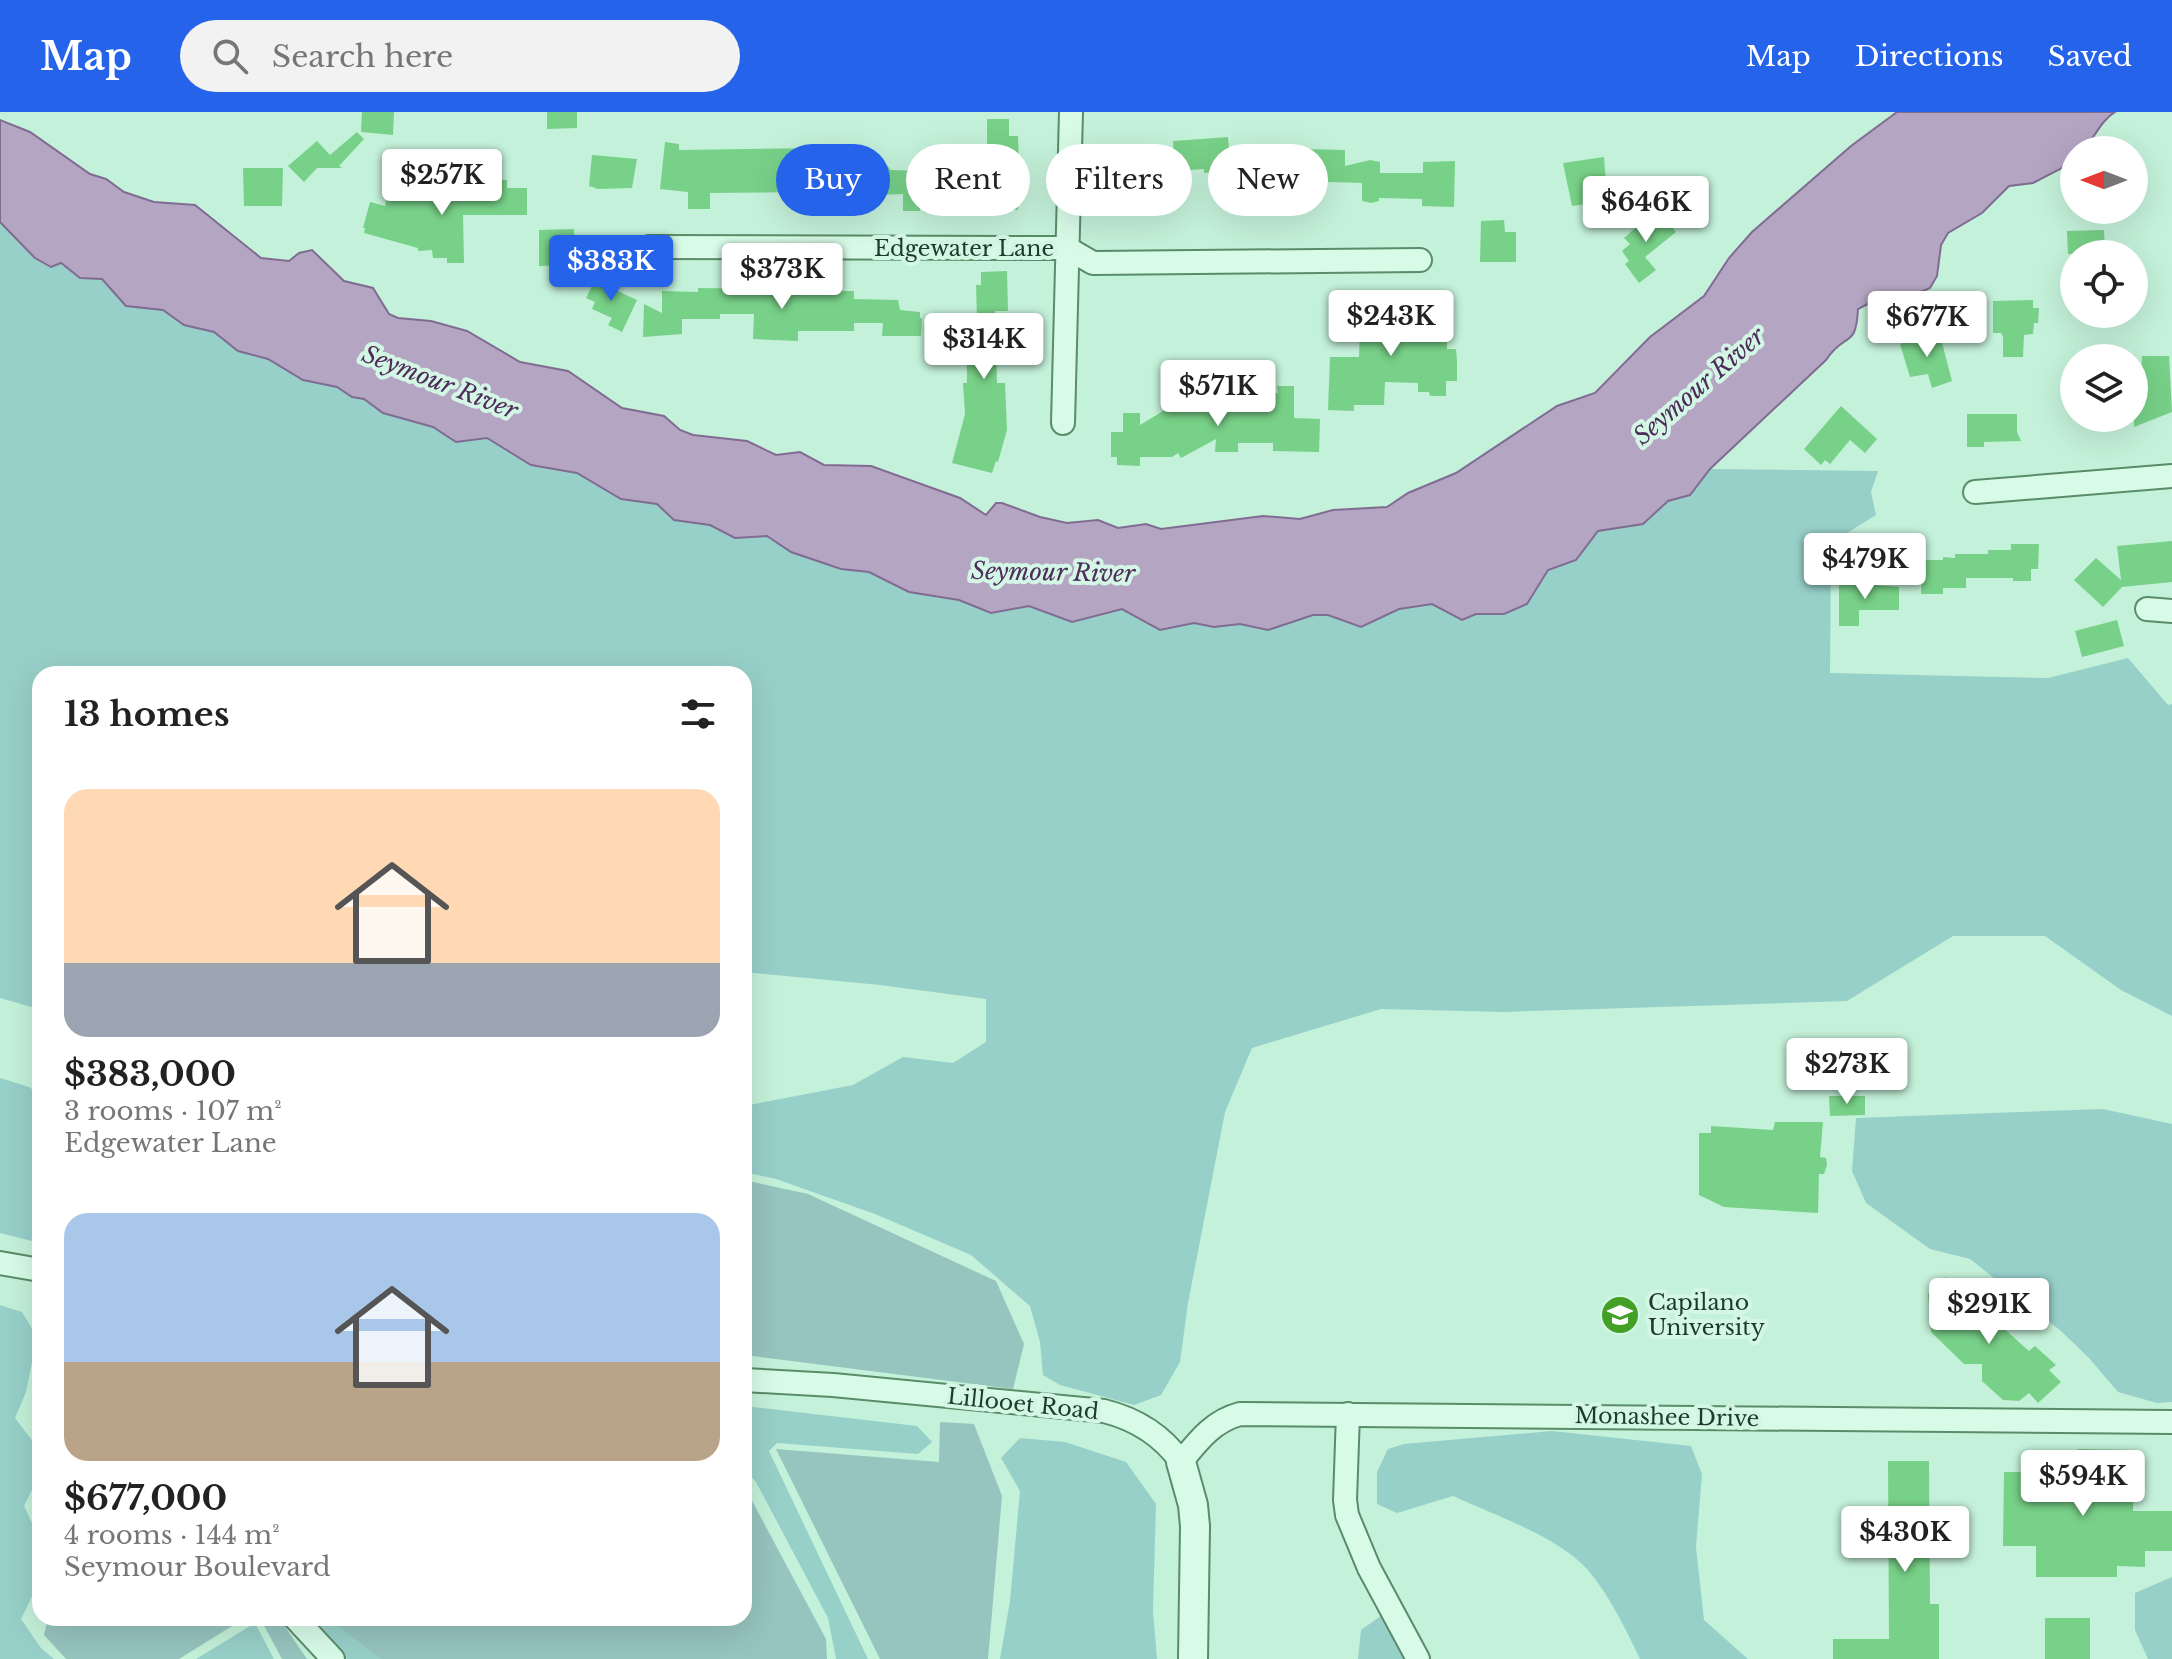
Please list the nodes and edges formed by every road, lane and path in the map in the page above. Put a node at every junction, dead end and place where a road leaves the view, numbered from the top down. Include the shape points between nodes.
1 (1071, 112) edge
2 (649, 247) dead end
3 (1067, 248) junction
4 (1420, 260) dead end
5 (1063, 423) dead end
6 (2172, 476) edge
7 (1975, 492) dead end
8 (2147, 609) dead end
9 (2172, 611) edge
10 (0, 1263) edge
11 (32, 1269) edge
12 (752, 1380) edge
13 (1348, 1414) junction
14 (2172, 1422) edge
15 (1181, 1462) junction
16 (302, 1626) edge
17 (333, 1659) edge
18 (1193, 1659) edge
19 (1418, 1659) edge

1 - 3 street
2 - 3 street, Edgewater Lane
3 - 4 street, Edgewater Lane via 1093,263
3 - 5 street
6 - 7 street
8 - 9 street
10 - 11 street
12 - 15 street, Lillooet Road via 1104,1411 1131,1419 1167,1442
13 - 14 street, Monashee Drive
13 - 15 street, Monashee Drive via 1226,1417
13 - 19 street via 1347,1515
15 - 18 street, Lillooet Road via 1195,1526
16 - 17 street

